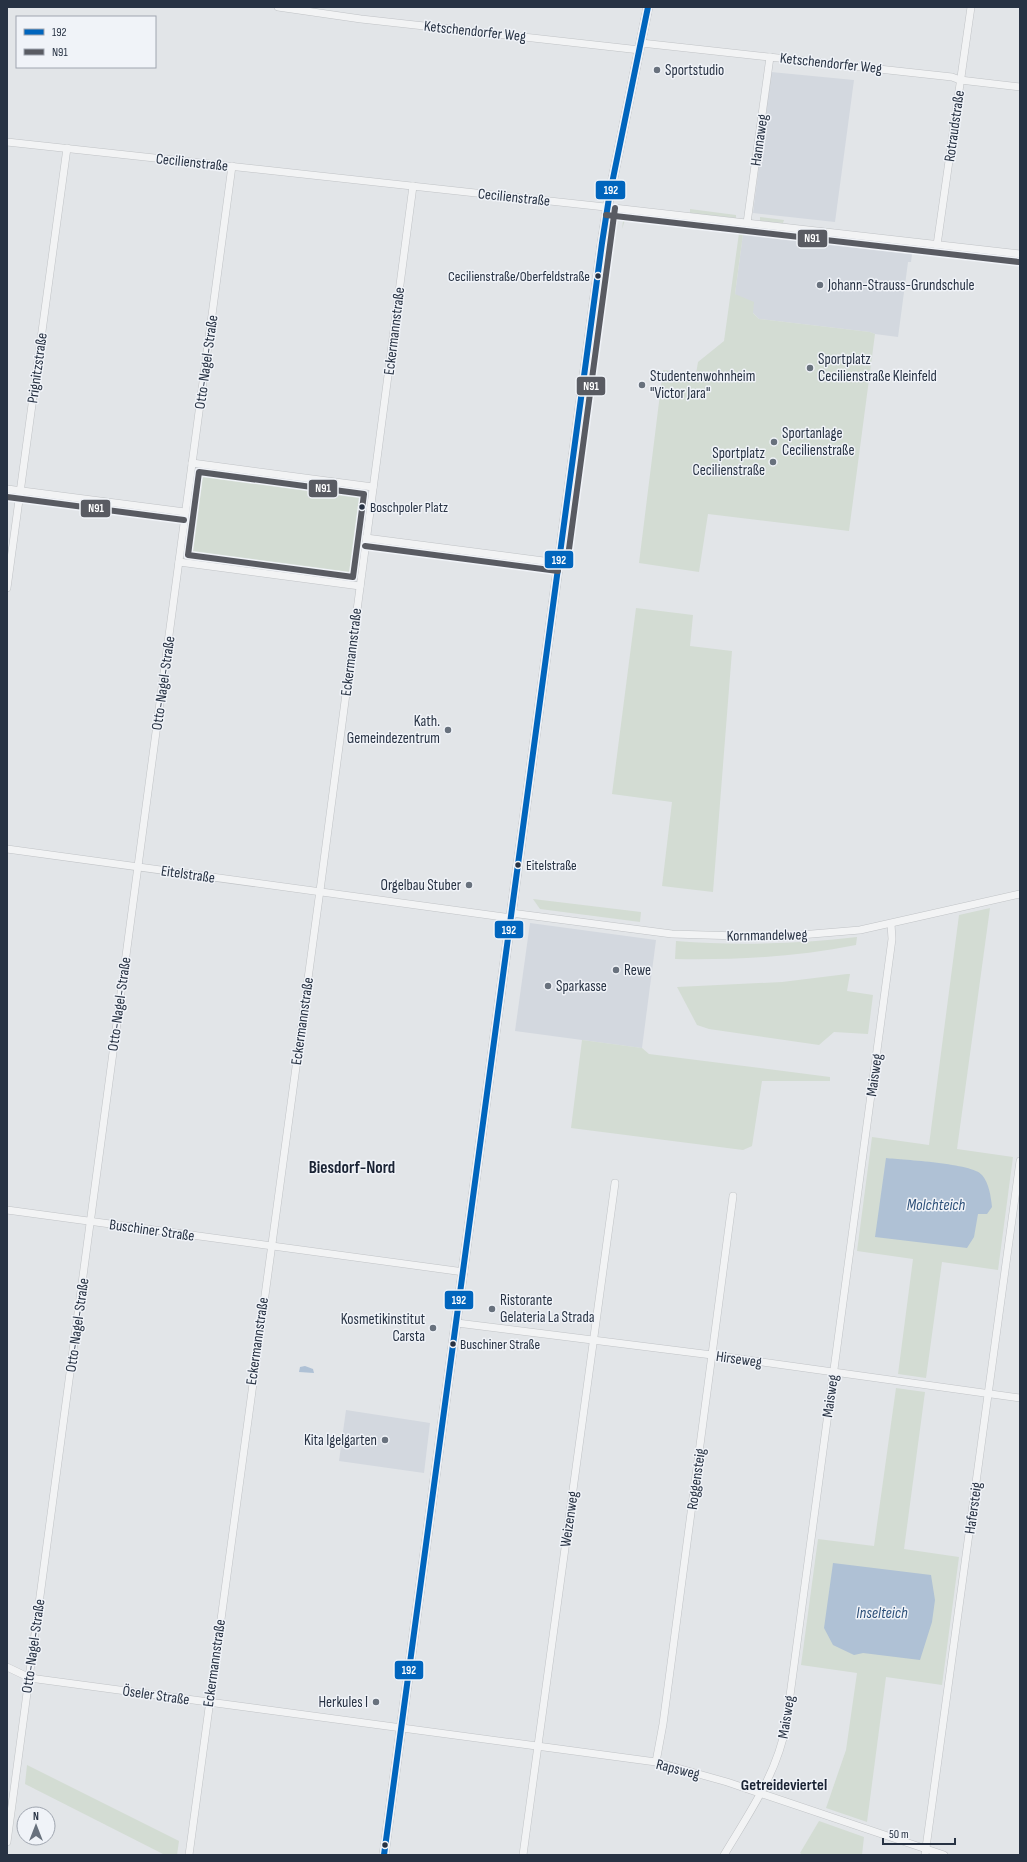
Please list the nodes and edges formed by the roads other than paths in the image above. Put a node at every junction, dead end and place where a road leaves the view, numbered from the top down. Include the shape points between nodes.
1 (278, 7) edge
2 (648, 7) edge
3 (971, 7) edge
4 (312, 9) edge
5 (640, 46) junction
6 (770, 57) junction
7 (960, 80) junction
8 (1020, 87) edge
9 (7, 142) edge
10 (66, 148) junction
11 (232, 166) junction
12 (413, 186) junction
13 (607, 207) junction
14 (747, 223) junction
15 (937, 245) junction
16 (1020, 254) edge
17 (192, 463) junction
18 (373, 487) junction
19 (7, 489) edge
20 (20, 490) junction
21 (185, 512) junction
22 (366, 538) junction
23 (179, 562) junction
24 (559, 563) junction
25 (360, 586) junction
26 (7, 588) edge
27 (7, 850) edge
28 (138, 867) junction
29 (320, 892) junction
30 (1020, 894) edge
31 (511, 915) junction
32 (891, 924) junction
33 (1020, 1161) edge
34 (615, 1183) dead end
35 (733, 1196) dead end
36 (7, 1210) edge
37 (90, 1221) junction
38 (270, 1246) junction
39 (464, 1272) junction
40 (457, 1323) junction
41 (592, 1341) junction
42 (712, 1355) junction
43 (834, 1372) junction
44 (989, 1394) junction
45 (1020, 1398) edge
46 (7, 1667) edge
47 (28, 1677) junction
48 (209, 1702) junction
49 (402, 1728) junction
50 (538, 1746) junction
51 (656, 1762) junction
52 (761, 1794) junction
53 (7, 1842) edge
54 (926, 1852) edge
55 (189, 1855) edge
56 (384, 1855) edge
57 (522, 1855) edge
58 (724, 1855) edge
59 (944, 1855) edge

1 - 4 street, Ketschendorfer Weg
2 - 5 street
3 - 7 street, Rotraudstraße
4 - 5 street, Ketschendorfer Weg via 368,19
5 - 6 street, Ketschendorfer Weg
5 - 13 street
6 - 7 street, Ketschendorfer Weg via 952,77
6 - 14 street, Hannaweg
7 - 8 street, Ketschendorfer Weg
7 - 15 street, Rotraudstraße
9 - 10 street, Cecilienstraße
10 - 11 street, Cecilienstraße
10 - 20 street, Prignitzstraße
11 - 12 street, Cecilienstraße
11 - 17 street, Otto-Nagel-Straße
12 - 13 street, Cecilienstraße
12 - 18 street, Eckermannstraße
13 - 14 street, Cecilienstraße
13 - 24 street
14 - 15 street, Cecilienstraße
15 - 16 street, Cecilienstraße
17 - 18 street
17 - 21 street, Otto-Nagel-Straße
18 - 22 street, Eckermannstraße
19 - 20 street
20 - 21 street
20 - 26 street, Prignitzstraße
21 - 23 street, Otto-Nagel-Straße
22 - 24 street
22 - 25 street, Eckermannstraße
23 - 25 street
23 - 28 street, Otto-Nagel-Straße
24 - 31 street
25 - 29 street, Eckermannstraße
27 - 28 street, Eitelstraße
28 - 29 street, Eitelstraße
28 - 37 street, Otto-Nagel-Straße
29 - 31 street, Eitelstraße
29 - 38 street, Eckermannstraße
30 - 32 street, Kornmandelweg
31 - 32 street, Kornmandelweg via 657,933 703,936 805,935 860,930
31 - 39 street
32 - 43 street, Maisweg via 892,939
33 - 44 street, Hafersteig
34 - 41 street, Weizenweg
35 - 42 street, Roggensteig
36 - 37 street, Buschiner Straße
37 - 38 street, Buschiner Straße
37 - 47 street, Otto-Nagel-Straße
38 - 39 street, Buschiner Straße
38 - 48 street, Eckermannstraße
39 - 40 street
40 - 41 street, Hirseweg
40 - 49 street
41 - 42 street, Hirseweg
41 - 50 street, Weizenweg
42 - 43 street, Hirseweg
42 - 51 street, Roggensteig
43 - 44 street, Hirseweg
43 - 52 street, Maisweg via 786,1725 780,1753
44 - 45 street, Hirseweg
44 - 54 street, Hafersteig
46 - 47 street, Öseler Straße
47 - 48 street, Öseler Straße
47 - 53 street, Otto-Nagel-Straße
48 - 49 street, Öseler Straße
48 - 55 street, Eckermannstraße
49 - 50 street, Rapsweg
49 - 56 street
50 - 51 street, Rapsweg
50 - 57 street, Weizenweg
51 - 52 street, Rapsweg
52 - 54 street, Rapsweg
52 - 58 street, Maisweg
54 - 59 street, Rapsweg

